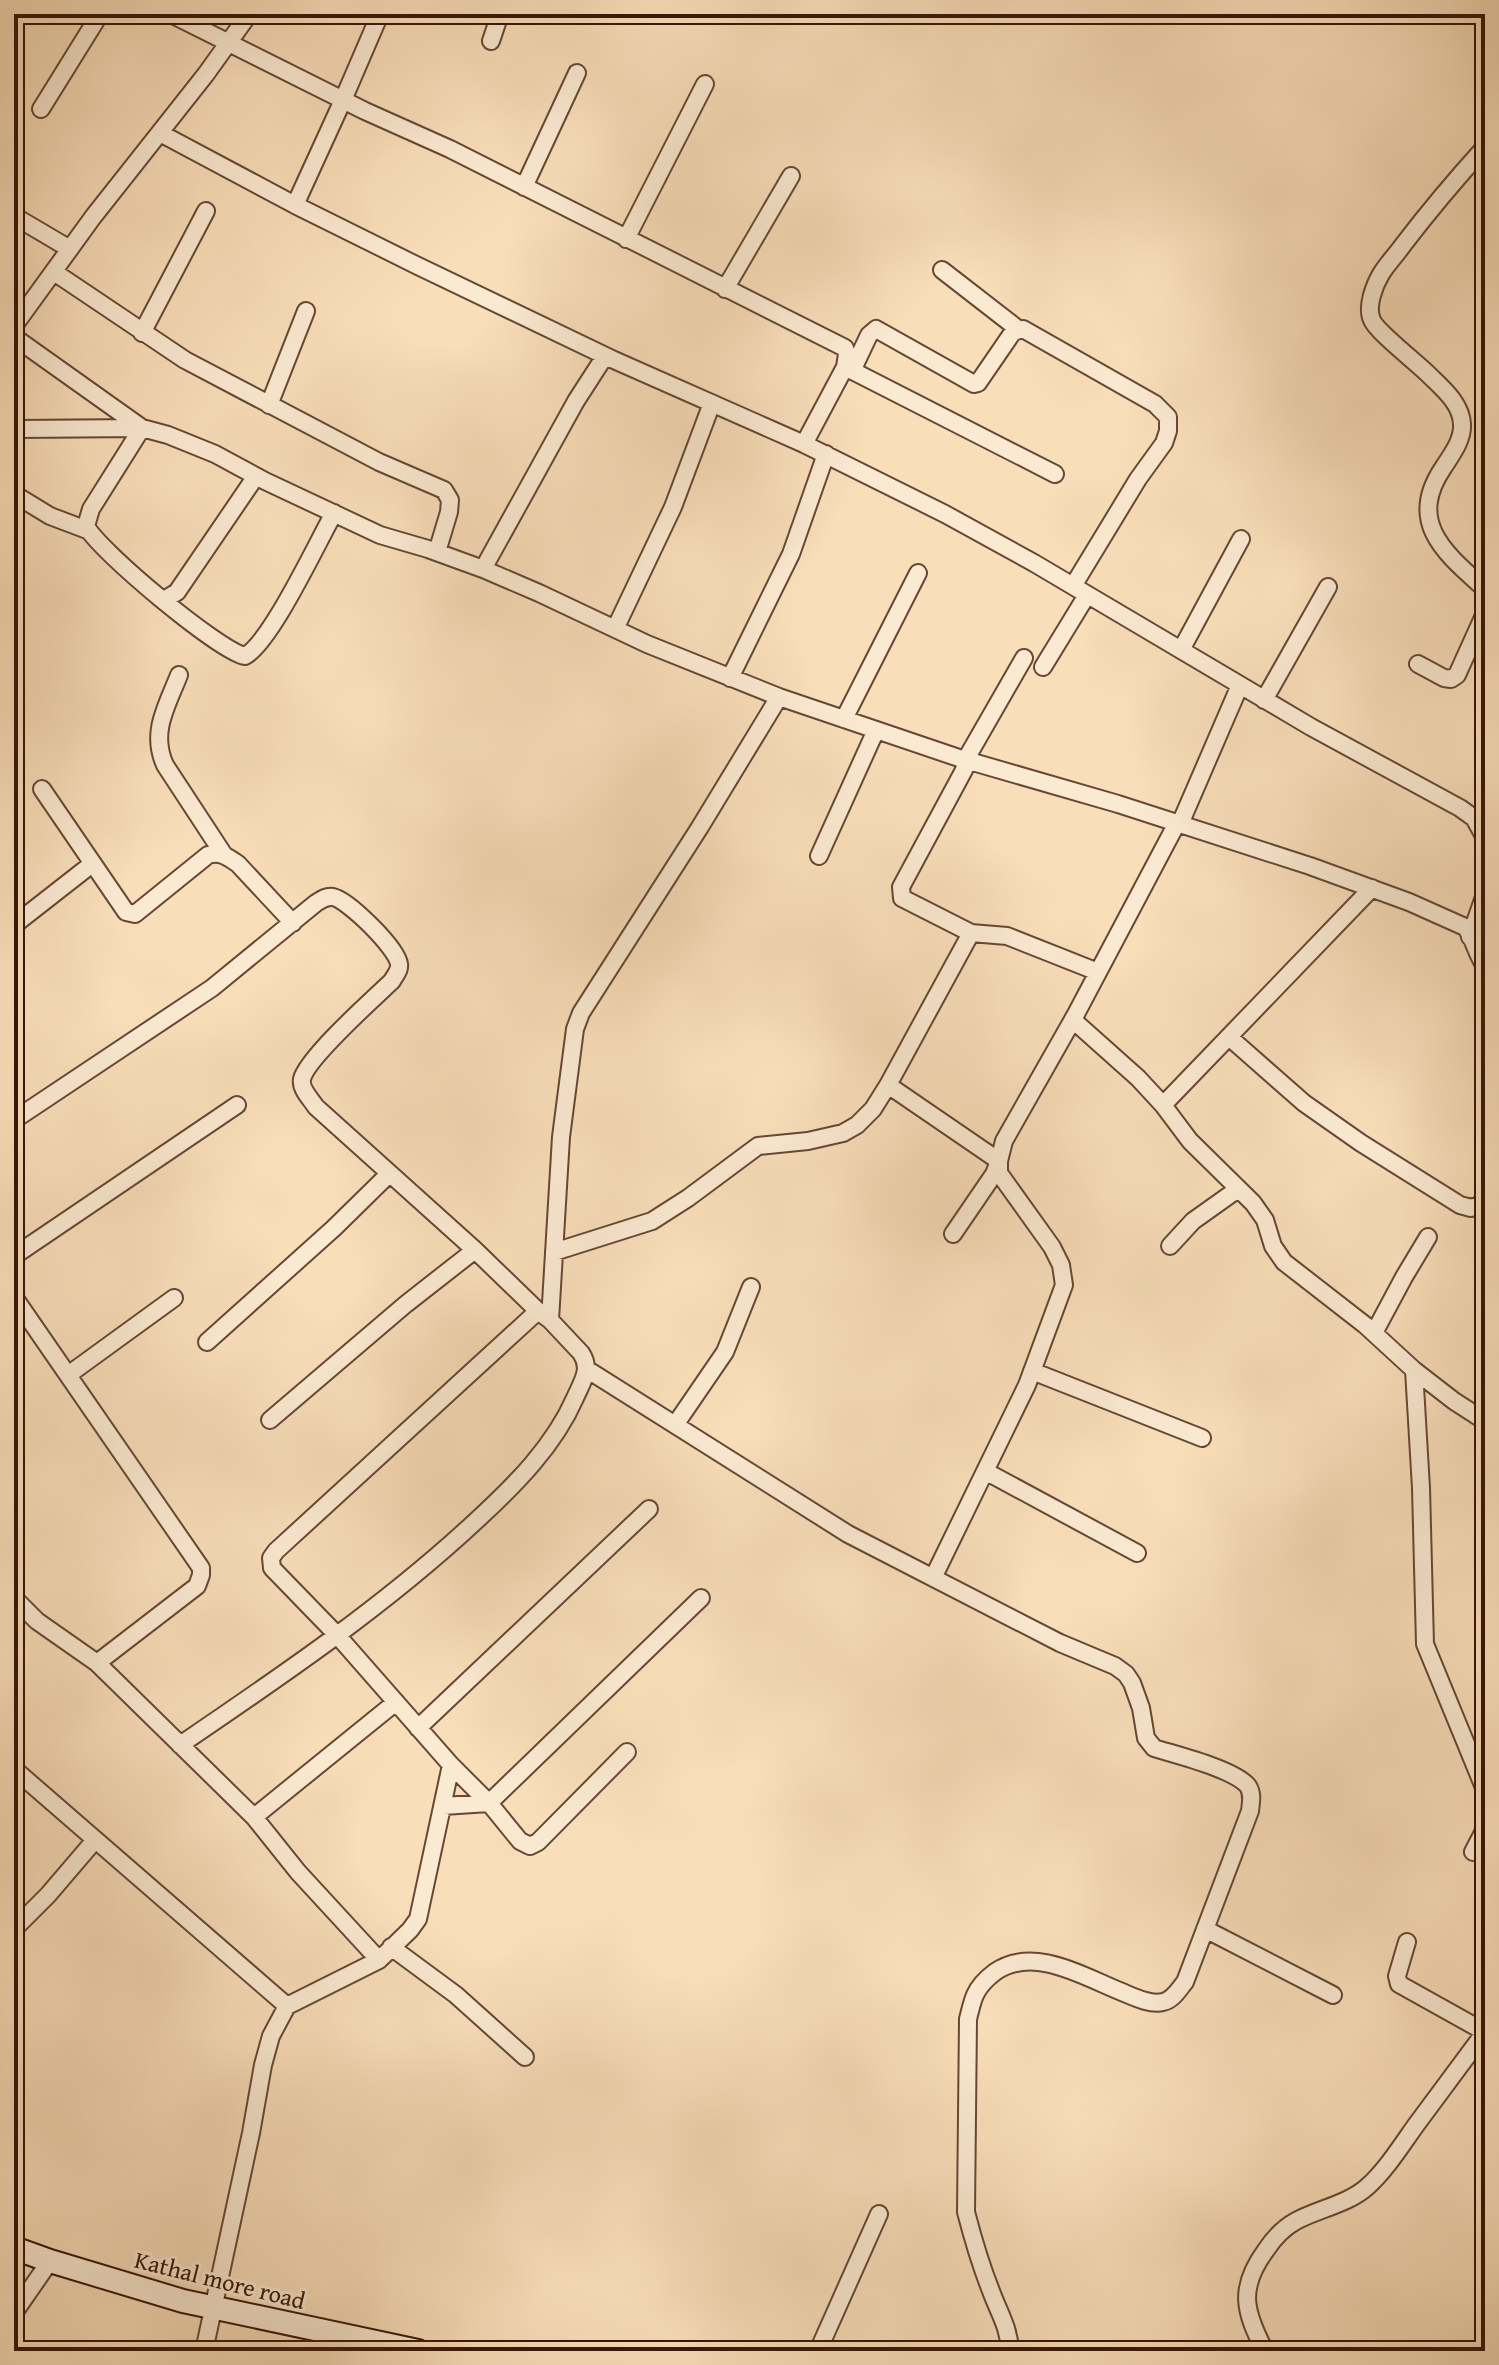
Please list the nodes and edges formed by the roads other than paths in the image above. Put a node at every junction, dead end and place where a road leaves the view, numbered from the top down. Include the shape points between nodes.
1 (100, 14) edge
2 (171, 14) edge
3 (249, 14) edge
4 (380, 14) edge
5 (500, 14) edge
6 (491, 41) dead end
7 (229, 42) junction
8 (577, 73) dead end
9 (705, 84) dead end
10 (343, 100) junction
11 (41, 109) dead end
12 (160, 133) junction
13 (1485, 147) edge
14 (791, 176) dead end
15 (524, 187) junction
16 (295, 205) junction
17 (206, 211) dead end
18 (14, 216) edge
19 (626, 239) junction
20 (70, 249) junction
21 (942, 270) dead end
22 (54, 272) junction
23 (725, 289) junction
24 (306, 311) dead end
25 (14, 326) edge
26 (1018, 329) junction
27 (142, 333) junction
28 (14, 337) edge
29 (605, 356) junction
30 (849, 369) junction
31 (712, 403) junction
32 (269, 405) junction
33 (142, 428) junction
34 (14, 429) edge
35 (804, 444) junction
36 (826, 454) junction
37 (1055, 474) dead end
38 (252, 482) dead end
39 (14, 494) edge
40 (334, 513) junction
41 (87, 530) junction
42 (1241, 539) dead end
43 (437, 552) junction
44 (483, 569) junction
45 (918, 573) dead end
46 (1328, 587) dead end
47 (1485, 589) edge
48 (1080, 590) junction
49 (164, 600) junction
50 (1485, 613) edge
51 (615, 629) junction
52 (1181, 650) junction
53 (1024, 658) dead end
54 (1418, 664) dead end
55 (1043, 667) dead end
56 (179, 675) dead end
57 (730, 678) junction
58 (1240, 685) junction
59 (779, 697) junction
60 (1264, 700) junction
61 (844, 719) junction
62 (876, 730) junction
63 (966, 759) junction
64 (42, 789) dead end
65 (1179, 823) junction
66 (1485, 838) edge
67 (224, 855) junction
68 (819, 856) dead end
69 (92, 864) junction
70 (1372, 888) junction
71 (1485, 894) edge
72 (293, 923) junction
73 (14, 925) edge
74 (971, 933) junction
75 (1470, 937) junction
76 (1485, 966) edge
77 (1098, 972) junction
78 (1073, 1020) junction
79 (1229, 1037) junction
80 (888, 1085) junction
81 (237, 1105) dead end
82 (1163, 1105) junction
83 (14, 1120) edge
84 (999, 1161) junction
85 (389, 1174) junction
86 (1238, 1189) junction
87 (1485, 1196) edge
88 (953, 1234) dead end
89 (1428, 1237) dead end
90 (1170, 1246) dead end
91 (475, 1250) junction
92 (554, 1252) junction
93 (14, 1256) edge
94 (751, 1287) dead end
95 (14, 1297) edge
96 (174, 1298) dead end
97 (544, 1316) junction
98 (1374, 1333) junction
99 (207, 1342) dead end
100 (588, 1370) junction
101 (1414, 1370) junction
102 (1032, 1371) junction
103 (68, 1375) junction
104 (270, 1420) dead end
105 (1485, 1421) edge
106 (675, 1425) junction
107 (1202, 1438) dead end
108 (985, 1471) junction
109 (649, 1509) dead end
110 (1137, 1553) dead end
111 (933, 1578) junction
112 (14, 1598) edge
113 (701, 1598) dead end
114 (337, 1635) junction
115 (97, 1663) junction
116 (396, 1702) junction
117 (418, 1728) junction
118 (180, 1745) junction
119 (627, 1752) dead end
120 (451, 1765) junction
121 (14, 1769) edge
122 (1485, 1790) edge
123 (489, 1803) junction
124 (443, 1806) junction
125 (254, 1817) junction
126 (1485, 1829) edge
127 (95, 1840) junction
128 (1473, 1852) dead end
129 (14, 1929) edge
130 (1205, 1929) junction
131 (1407, 1942) dead end
132 (391, 1947) junction
133 (379, 1960) junction
134 (1333, 1995) dead end
135 (287, 2006) junction
136 (1485, 2032) edge
137 (525, 2057) dead end
138 (879, 2214) dead end
139 (14, 2248) edge
140 (50, 2261) junction
141 (213, 2307) junction
142 (14, 2313) edge
143 (204, 2351) edge
144 (418, 2351) edge
145 (818, 2351) edge
146 (1010, 2351) edge
147 (1265, 2351) edge

1 - 11 street
2 - 7 street
3 - 7 street
4 - 10 street
5 - 6 street
7 - 10 street
7 - 12 street
8 - 15 street
9 - 19 street
10 - 15 street
10 - 16 street
12 - 16 street
12 - 20 street
13 - 47 street via 1380,276 1369,309 1376,328 1447,392 1458,410 1461,435 1432,488 1430,529 1451,558
14 - 23 street
15 - 19 street
16 - 29 street
17 - 27 street
18 - 20 street
19 - 23 street
20 - 22 street
21 - 26 street
22 - 25 street
22 - 27 street
23 - 30 street via 845,348
24 - 32 street
26 - 30 street via 974,384 876,329
26 - 48 street via 1155,404 1168,417 1164,443 1138,479
27 - 32 street
28 - 33 street
29 - 31 street
29 - 44 street
30 - 35 street
30 - 37 street
31 - 35 street
31 - 51 street via 673,507
32 - 43 street via 444,490 449,512
33 - 34 street
33 - 40 street via 215,454
33 - 41 street via 91,509
35 - 36 street
36 - 48 street
36 - 57 street via 791,554
38 - 49 street via 177,592
39 - 41 street
40 - 43 street via 380,535
40 - 49 street via 269,632 245,656 228,650
41 - 49 street
42 - 52 street
43 - 44 street
44 - 51 street
45 - 61 street
46 - 60 street
48 - 52 street
48 - 55 street
50 - 54 street via 1457,675 1444,678
51 - 57 street
52 - 58 street
53 - 63 street
56 - 67 street via 161,721 159,753
57 - 59 street
58 - 60 street
58 - 65 street
59 - 61 street
59 - 92 street via 581,1013 561,1137
60 - 66 street via 1460,808 1474,818
61 - 62 street
62 - 63 street
62 - 68 street
63 - 65 street
63 - 74 street via 901,887 902,898
64 - 69 street
65 - 70 street
65 - 77 street
67 - 69 street via 208,855 135,914 118,904
67 - 72 street
69 - 73 street
70 - 75 street via 1459,923
70 - 79 street
71 - 75 street
72 - 83 street via 212,988
72 - 85 street via 326,897 335,897 387,943 398,961 392,981 321,1051 302,1078 316,1107
74 - 77 street via 1007,936
74 - 80 street
75 - 76 street
77 - 78 street
78 - 82 street
78 - 84 street via 1004,1141
79 - 82 street
79 - 87 street via 1304,1103 1452,1201 1471,1208
80 - 84 street
80 - 92 street via 873,1109 843,1133 758,1146 652,1221
81 - 93 street
82 - 86 street
84 - 88 street
84 - 102 street via 999,1173 1052,1247 1065,1277
85 - 91 street
85 - 99 street
86 - 90 street via 1193,1221
86 - 98 street via 1261,1211 1284,1262
89 - 98 street
91 - 97 street
91 - 104 street
92 - 97 street
94 - 106 street via 725,1352
95 - 103 street
96 - 103 street
97 - 100 street via 581,1353
97 - 114 street via 271,1558 272,1568
98 - 101 street
100 - 106 street
100 - 114 street via 551,1440 516,1484 409,1580
101 - 105 street
101 - 122 street via 1425,1644
102 - 107 street
102 - 108 street
103 - 115 street via 201,1568 197,1586
106 - 111 street via 848,1534
108 - 110 street
108 - 111 street
109 - 117 street
111 - 130 street via 1115,1666 1132,1683 1149,1744 1208,1765 1249,1787 1250,1811
112 - 115 street
113 - 123 street
114 - 116 street
114 - 118 street
115 - 118 street
116 - 117 street
116 - 125 street
117 - 120 street
118 - 125 street
119 - 123 street via 530,1846
120 - 123 street
120 - 124 street
121 - 127 street
123 - 124 street
124 - 132 street via 418,1919
125 - 133 street
126 - 128 street
127 - 129 street
127 - 135 street
130 - 134 street
130 - 146 street via 1185,1982 1165,2002 1140,1999 1047,1962 1026,1960 998,1970 975,1994 968,2019 966,2212 1009,2331
131 - 136 street via 1399,1984
132 - 133 street
132 - 137 street via 456,1995
133 - 135 street
135 - 141 street via 263,2065
136 - 147 street via 1367,2187 1284,2228 1258,2261 1249,2281 1247,2310
138 - 145 street
139 - 140 main road, Kathal more road
140 - 141 main road, Kathal more road
140 - 142 street
141 - 143 street
141 - 144 main road, Kathal more road

